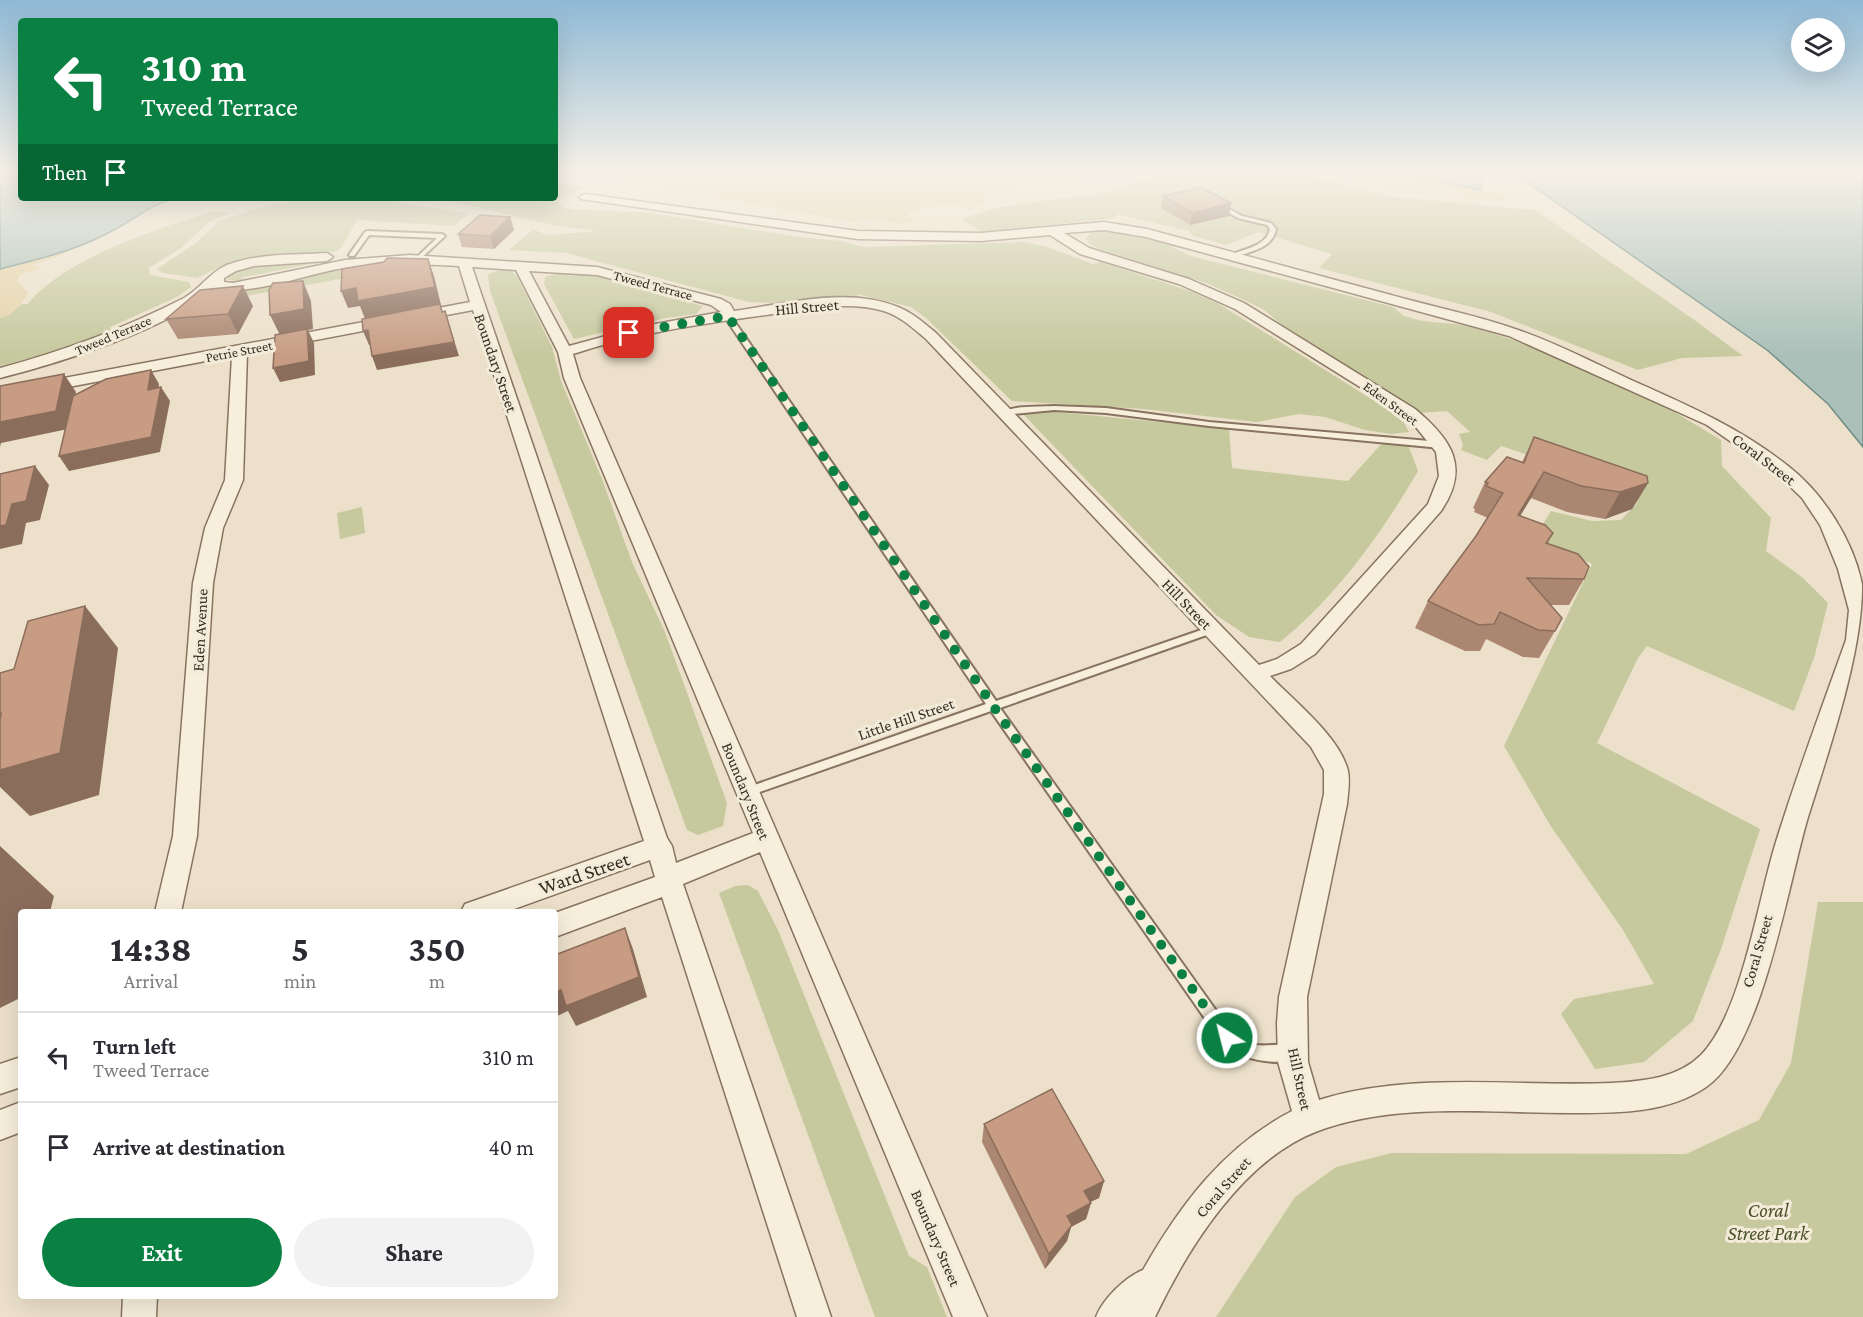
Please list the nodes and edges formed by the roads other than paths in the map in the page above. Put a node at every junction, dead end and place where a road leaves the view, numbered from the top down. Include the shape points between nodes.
1 (366, 234) edge
2 (404, 234) edge
3 (854, 234) edge
4 (1004, 234) edge
5 (1057, 234) edge
6 (1149, 234) edge
7 (1272, 234) edge
8 (1232, 256) junction
9 (351, 259) junction
10 (417, 260) junction
11 (464, 262) junction
12 (520, 265) junction
13 (217, 278) junction
14 (236, 287) junction
15 (190, 300) junction
16 (477, 305) junction
17 (729, 316) junction
18 (240, 351) junction
19 (564, 352) junction
20 (0, 373) edge
21 (0, 395) edge
22 (1004, 412) junction
23 (1441, 445) junction
24 (1211, 630) junction
25 (1254, 674) junction
26 (993, 706) junction
27 (747, 792) junction
28 (766, 839) junction
29 (660, 846) junction
30 (670, 879) junction
31 (169, 909) edge
32 (482, 909) edge
33 (558, 924) edge
34 (1292, 1053) junction
35 (18, 1073) edge
36 (0, 1079) edge
37 (18, 1119) edge
38 (1308, 1119) junction
39 (0, 1125) edge
40 (1156, 1276) junction
41 (140, 1299) edge
42 (139, 1317) edge
43 (814, 1317) edge
44 (970, 1317) edge
45 (1113, 1317) edge
46 (1137, 1317) edge

1 - 9 lane
2 - 10 lane via 442,236
3 - 4 street, Coral Street via 933,238
5 - 23 street, Eden Street via 1088,251 1200,287 1236,303 1393,402
6 - 8 street, Coral Street
7 - 8 lane via 1264,243
8 - 38 street, Coral Street via 1514,333 1713,422 1783,470 1808,494 1829,525 1848,569 1859,610 1856,640 1781,864 1736,1026 1710,1066 1683,1084 1653,1094 1405,1101 1345,1109
9 - 10 street, Tweed Terrace
9 - 13 street, Tweed Terrace via 251,263
9 - 14 street, Tweed Terrace
10 - 11 street, Tweed Terrace
11 - 12 street, Tweed Terrace
11 - 16 street, Boundary Street
12 - 17 street, Tweed Terrace via 612,274 716,302 725,307
12 - 19 street, Boundary Street
13 - 14 street via 219,285
13 - 15 street, Tweed Terrace
14 - 15 street, Tweed Terrace
15 - 20 street, Tweed Terrace via 97,344
16 - 18 street, Petrie Street
16 - 29 street, Boundary Street
17 - 19 street, Tweed Terrace via 646,328
17 - 22 street, Hill Street via 831,302 890,309 931,336
17 - 26 lane
18 - 21 street, Petrie Street
18 - 31 street, Eden Avenue via 234,480 214,528 202,583 185,836
19 - 27 street, Boundary Street
22 - 23 lane via 1066,408
22 - 24 street, Hill Street
23 - 25 street via 1448,471 1446,490 1435,507 1308,649 1284,664
24 - 25 street, Hill Street
24 - 26 lane, Little Hill Street
25 - 34 street, Hill Street via 1324,747 1338,776 1293,997
26 - 27 lane, Little Hill Street
26 - 34 lane via 1227,1038 1248,1052
27 - 28 street, Boundary Street
28 - 30 street
28 - 44 street, Boundary Street
29 - 30 street, Boundary Street
29 - 32 street, Ward Street
30 - 33 street
30 - 43 street, Boundary Street
34 - 38 street, Hill Street
35 - 36 street
37 - 39 street
38 - 40 street, Coral Street via 1270,1139 1238,1166
40 - 45 street, Coral Street
40 - 46 street, Coral Street
41 - 42 street

